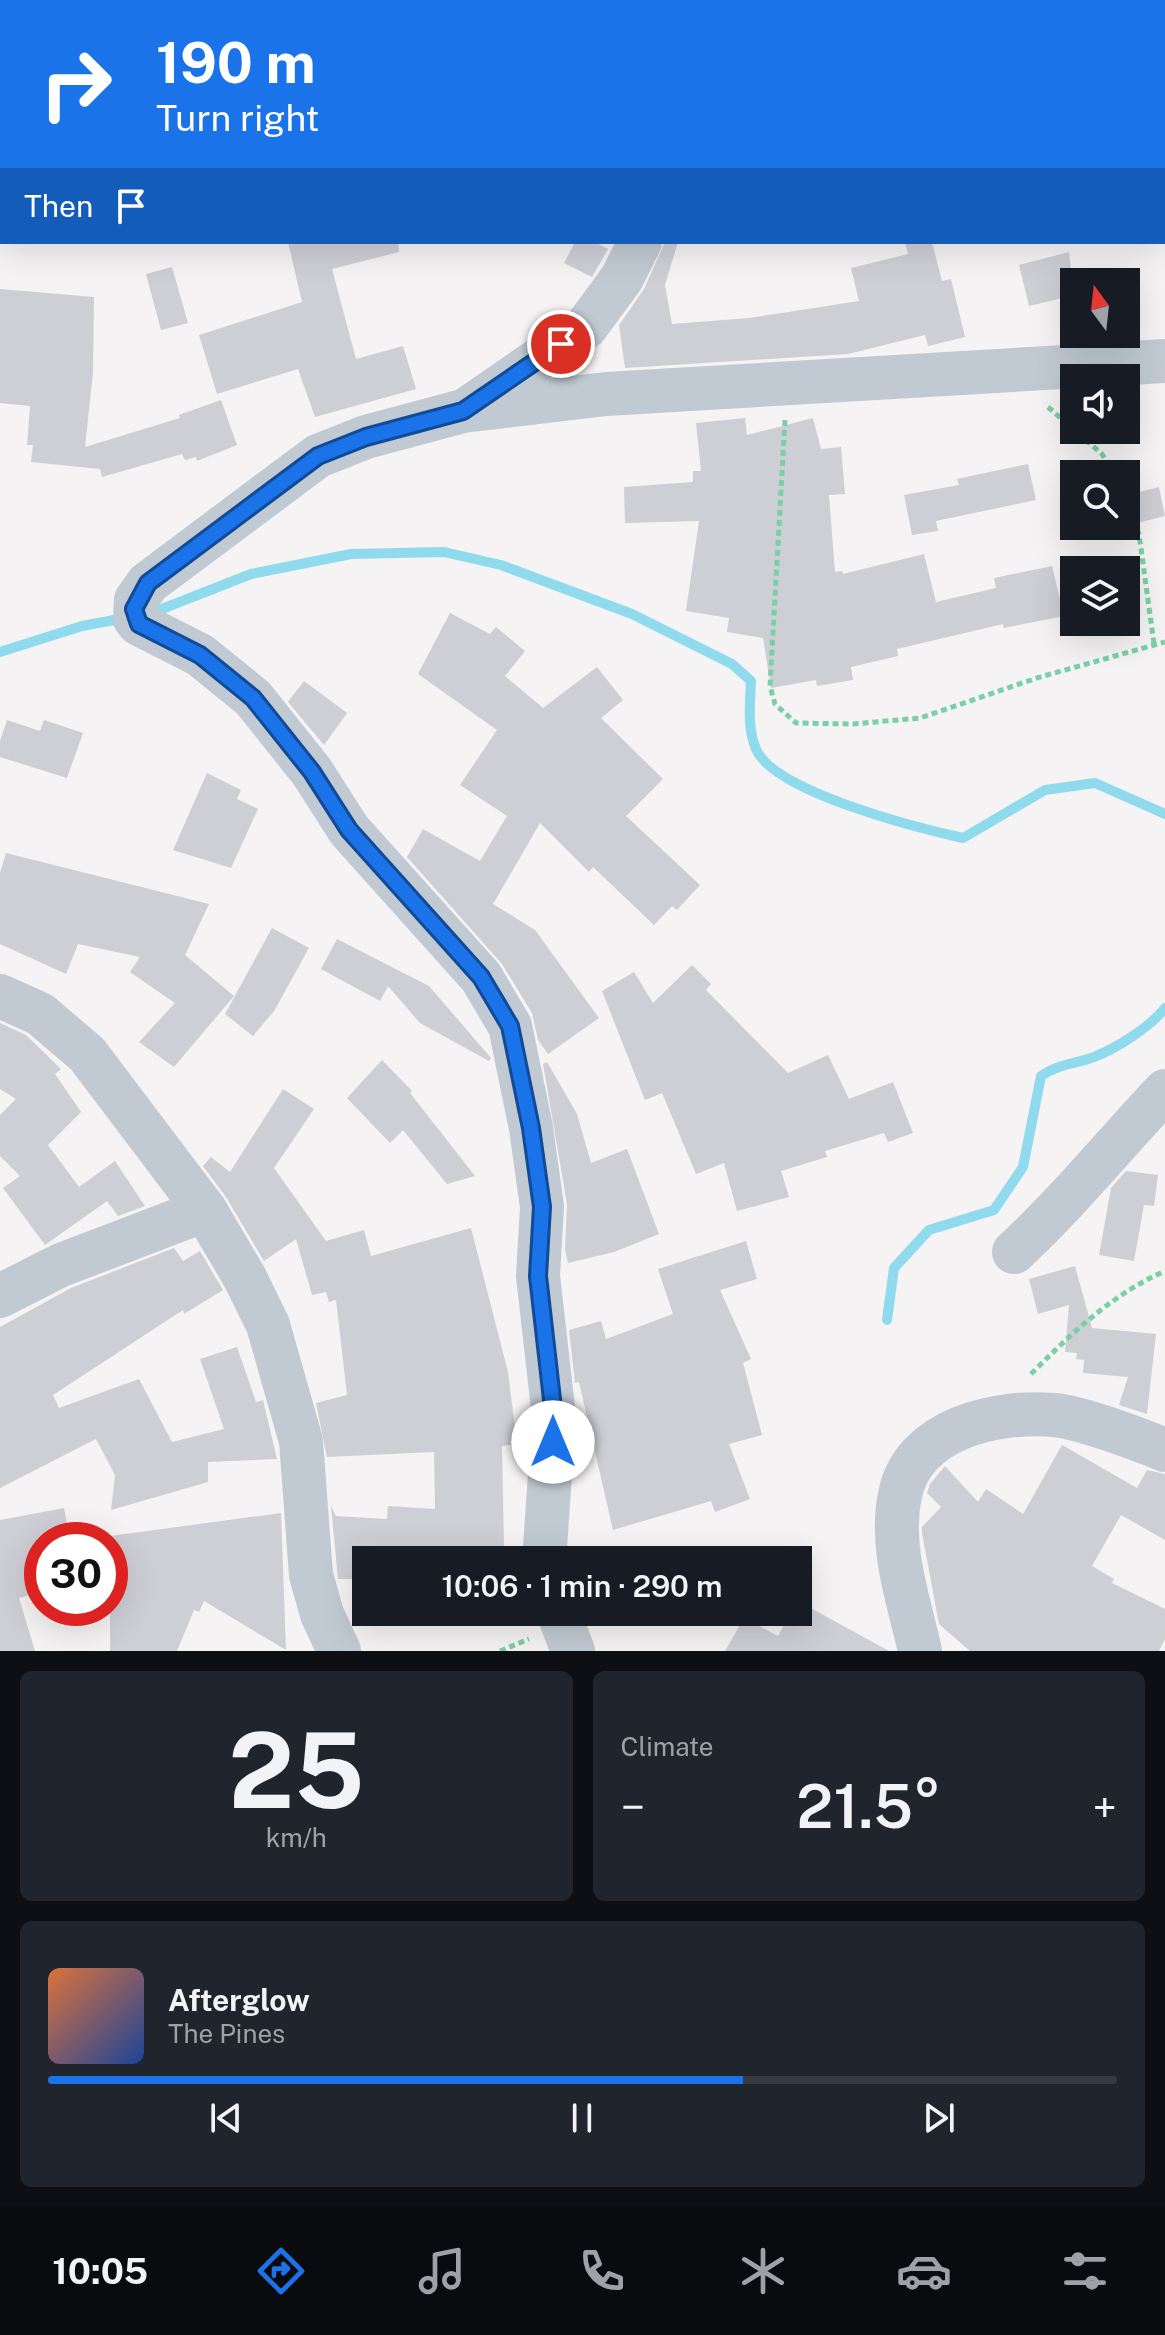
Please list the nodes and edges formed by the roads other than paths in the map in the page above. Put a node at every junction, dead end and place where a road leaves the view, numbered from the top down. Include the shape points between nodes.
1 (639, 244) edge
2 (586, 327) junction
3 (1165, 361) edge
4 (606, 394) junction
5 (463, 411) junction
6 (0, 996) edge
7 (1165, 1091) edge
8 (205, 1210) junction
9 (1014, 1252) dead end
10 (0, 1296) edge
11 (1165, 1450) edge
12 (545, 1546) edge
13 (563, 1626) edge
14 (339, 1651) edge
15 (573, 1651) edge
16 (920, 1651) edge

1 - 2 street
2 - 4 street
2 - 5 street
3 - 4 street
4 - 5 street
5 - 12 street via 318,456 148,583 134,609 139,624 200,655 253,698 312,772 349,830 481,977 510,1026 542,1207 538,1276 554,1417
6 - 8 street via 40,1014 87,1054
7 - 9 street via 1068,1202
8 - 10 street via 61,1265
8 - 14 street via 272,1338 301,1441 311,1575
11 - 16 street via 1056,1415 987,1418 935,1441 915,1461 900,1493 897,1547
13 - 15 street

